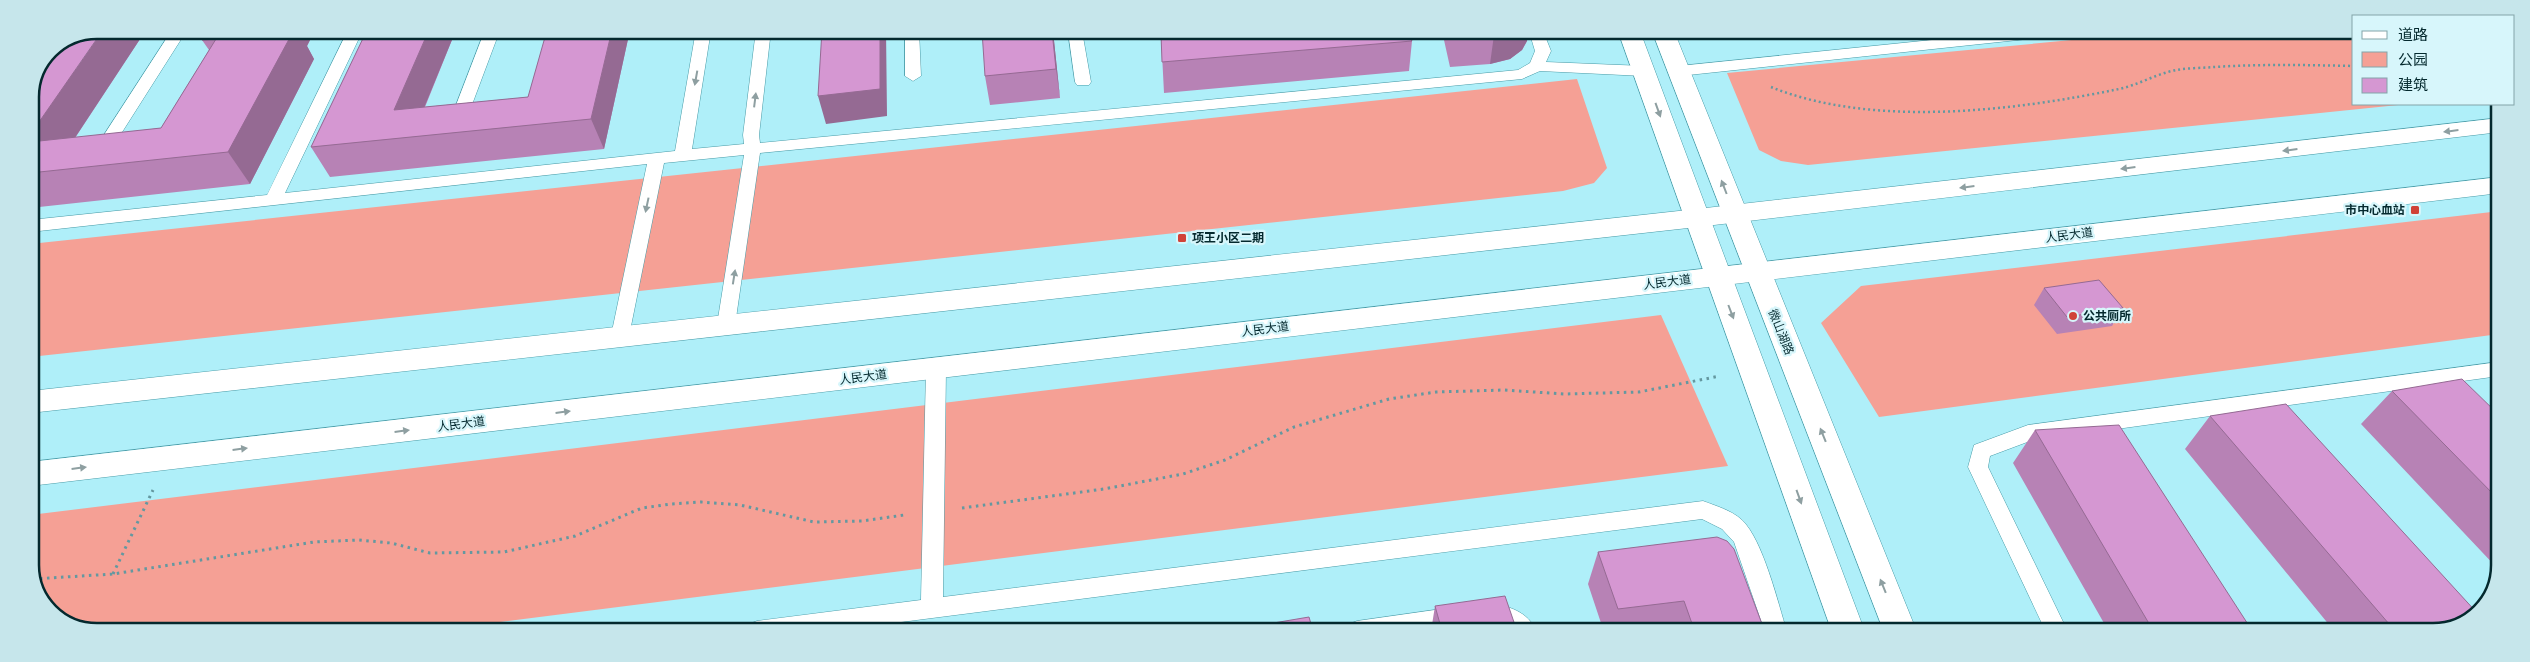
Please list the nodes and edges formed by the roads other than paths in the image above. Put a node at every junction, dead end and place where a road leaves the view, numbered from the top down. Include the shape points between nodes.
1 (174, 39) edge
2 (352, 39) edge
3 (490, 39) edge
4 (702, 39) edge
5 (763, 39) edge
6 (912, 39) edge
7 (1077, 39) edge
8 (1539, 39) edge
9 (1632, 39) edge
10 (1666, 39) edge
11 (1989, 39) edge
12 (1537, 66) junction
13 (1644, 71) junction
14 (1679, 71) junction
15 (913, 76) dead end
16 (1083, 82) dead end
17 (456, 126) edge
18 (2491, 126) edge
19 (753, 148) junction
20 (683, 155) junction
21 (657, 158) junction
22 (94, 164) edge
23 (2491, 186) edge
24 (273, 199) junction
25 (1735, 214) junction
26 (1697, 218) junction
27 (39, 225) edge
28 (1757, 271) junction
29 (1717, 276) junction
30 (726, 325) junction
31 (620, 336) junction
32 (936, 368) junction
33 (2491, 370) edge
34 (39, 401) edge
35 (39, 473) edge
36 (932, 608) junction
37 (817, 623) edge
38 (1434, 623) edge
39 (1518, 623) edge
40 (1773, 623) edge
41 (1846, 623) edge
42 (1896, 623) edge
43 (2053, 623) edge

1 - 22 lane
2 - 24 lane
3 - 17 lane
4 -> 20 lane
19 -> 5 lane via 751,135
6 - 15 lane
7 - 16 lane
8 - 12 lane via 1543,51
9 - 13 main road
10 - 14 main road, 微山湖路
11 - 14 lane
12 - 13 lane
12 - 19 lane via 1522,74
13 -> 26 main road
25 -> 14 main road, 微山湖路
18 -> 25 main road
19 - 20 lane
30 -> 19 lane
20 - 21 lane
21 - 24 lane
21 -> 31 lane
23 - 28 main road, 人民大道
24 - 27 lane
25 - 26 main road
25 - 28 main road, 微山湖路
26 - 29 main road
26 - 30 main road
28 - 29 main road, 人民大道
42 -> 28 main road, 微山湖路
29 - 32 main road, 人民大道
29 -> 41 main road
30 - 31 main road
31 - 34 main road
35 -> 32 main road, 人民大道
32 - 36 lane
33 - 43 lane via 2028,433 1981,451 1978,467
36 - 37 lane
36 - 40 lane via 1703,510 1725,519 1738,529 1747,546
38 - 39 lane via 1485,613 1503,614

